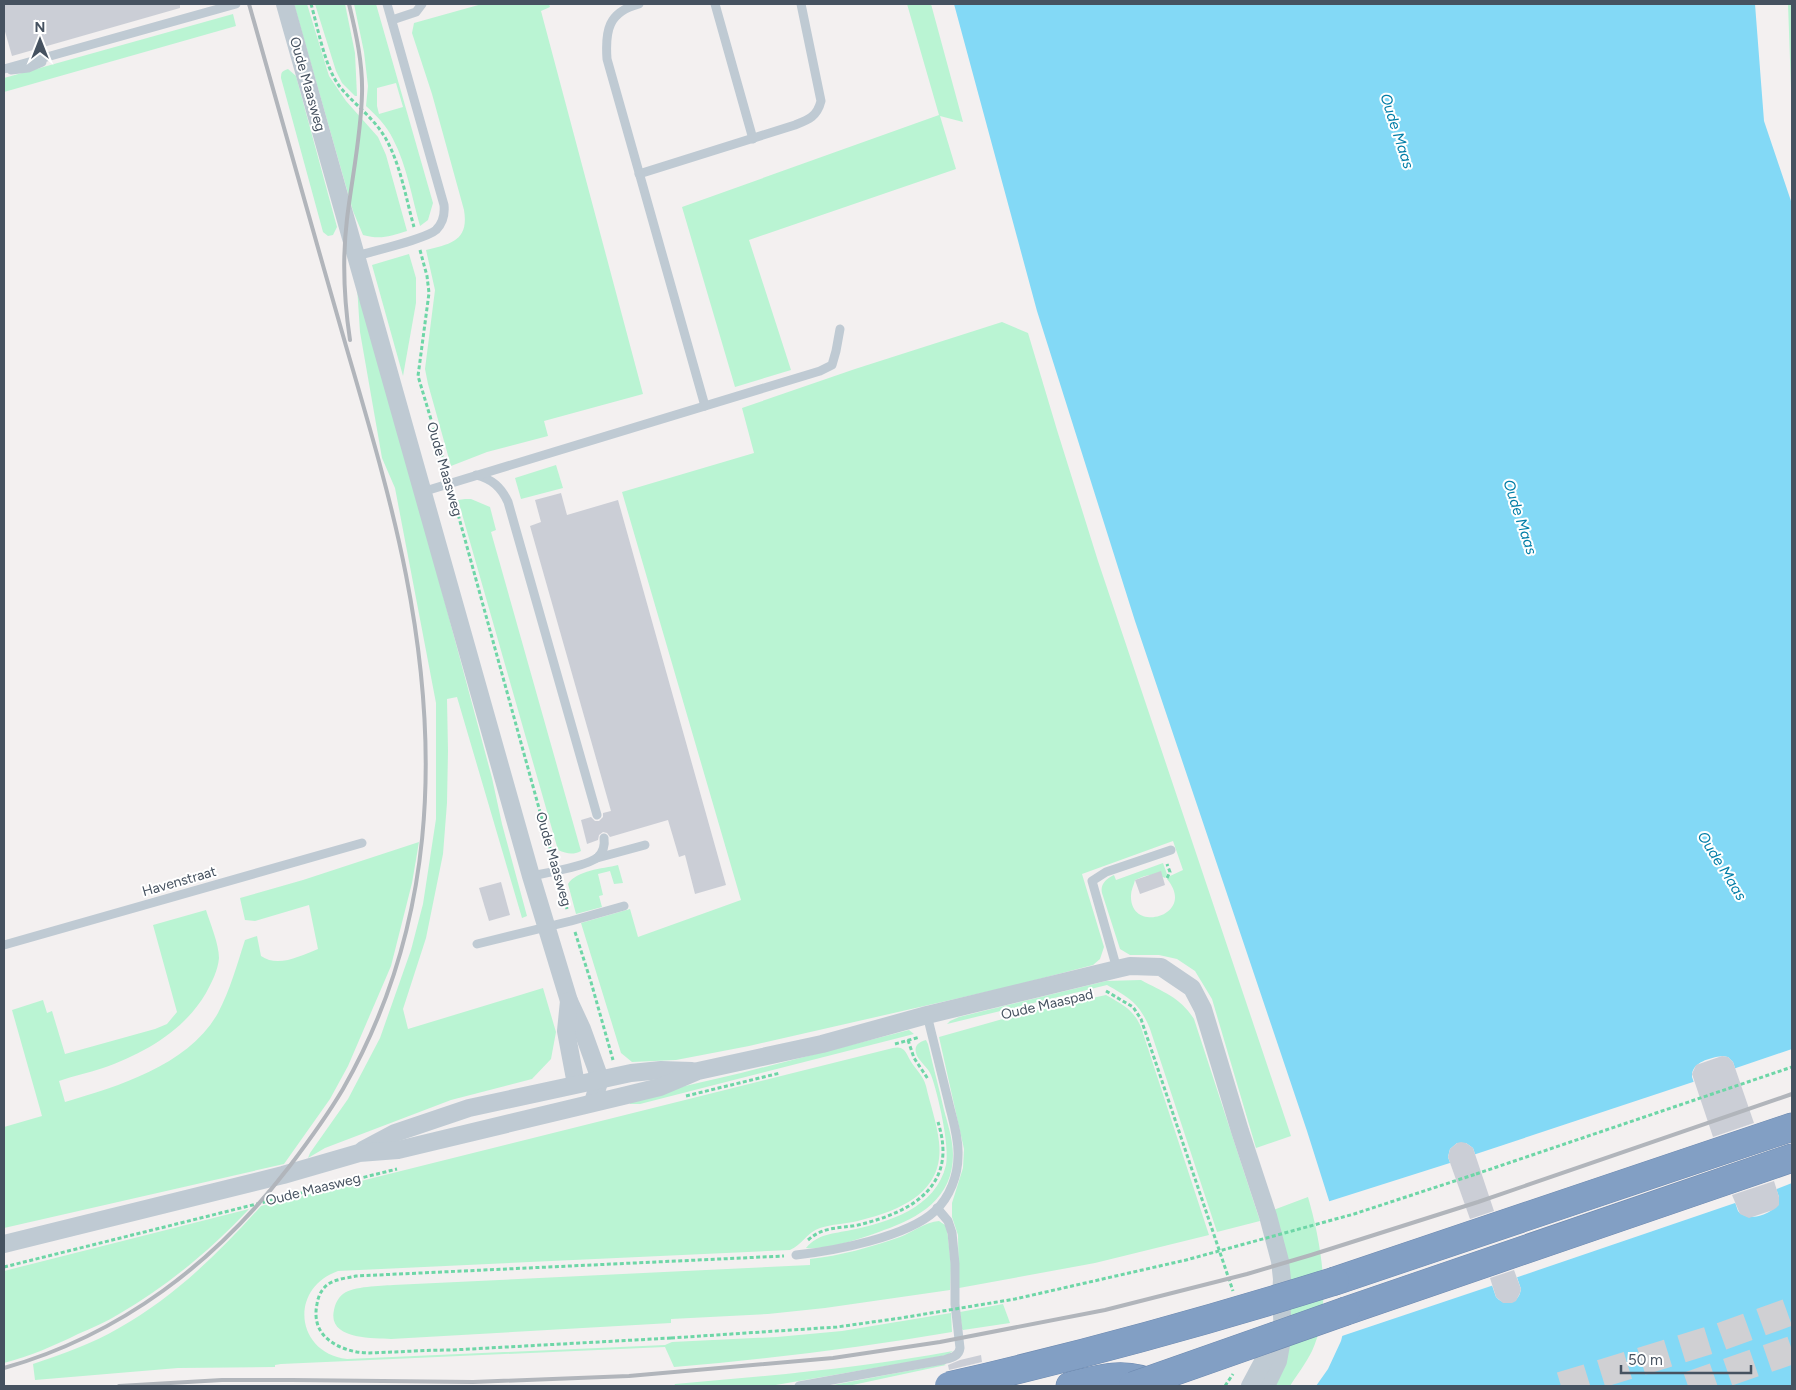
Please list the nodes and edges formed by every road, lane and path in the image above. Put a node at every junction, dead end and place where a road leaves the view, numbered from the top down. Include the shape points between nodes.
1 (236, 4) edge
2 (285, 4) edge
3 (311, 4) edge
4 (387, 4) edge
5 (422, 4) edge
6 (639, 4) edge
7 (715, 4) edge
8 (801, 4) edge
9 (203, 8) edge
10 (392, 20) junction
11 (4, 70) edge
12 (752, 139) junction
13 (639, 174) junction
14 (417, 238) junction
15 (357, 256) junction
16 (840, 329) dead end
17 (705, 406) junction
18 (476, 475) junction
19 (450, 483) junction
20 (422, 492) junction
21 (597, 815) dead end
22 (604, 838) dead end
23 (362, 843) dead end
24 (645, 845) dead end
25 (1171, 850) dead end
26 (597, 858) junction
27 (556, 870) junction
28 (531, 876) junction
29 (624, 906) dead end
30 (571, 921) junction
31 (547, 928) junction
32 (477, 944) dead end
33 (4, 945) edge
34 (1117, 969) junction
35 (1100, 992) dead end
36 (569, 1001) junction
37 (928, 1015) junction
38 (932, 1034) junction
39 (908, 1040) junction
40 (889, 1045) dead end
41 (1792, 1067) edge
42 (698, 1071) junction
43 (786, 1071) dead end
44 (618, 1075) junction
45 (600, 1079) junction
46 (929, 1081) dead end
47 (576, 1084) junction
48 (682, 1097) dead end
49 (593, 1102) junction
50 (937, 1115) dead end
51 (1792, 1127) edge
52 (358, 1153) junction
53 (1792, 1158) edge
54 (404, 1167) dead end
55 (938, 1208) junction
56 (4, 1244) edge
57 (796, 1255) junction
58 (4, 1267) edge
59 (1281, 1296) junction
60 (1236, 1298) dead end
61 (1235, 1371) dead end
62 (798, 1386) edge
63 (949, 1386) edge
64 (1070, 1386) edge
65 (1133, 1386) edge
66 (1158, 1386) edge
67 (1225, 1386) edge
68 (1250, 1386) edge
69 (1266, 1386) edge

1 - 9 lane
2 - 15 street, Oude Maasweg
3 - 14 path, Oude Maasweg via 335,79 387,141
4 - 10 lane
5 - 10 lane via 416,12
6 - 13 lane via 618,13 609,26 606,40 609,66
7 - 12 lane
8 - 12 lane via 821,101 818,112 811,119
9 - 11 lane
10 - 14 lane via 444,205 439,226 428,235
12 - 13 lane
13 - 17 lane
14 - 15 lane
14 - 19 path, Oude Maasweg via 429,293 418,376
15 - 20 street, Oude Maasweg
16 - 17 lane via 832,365
17 - 18 lane
18 - 19 lane
18 - 21 lane via 495,483 508,502
19 - 20 lane
19 - 27 path, Oude Maasweg
20 - 28 street, Oude Maasweg
22 - 26 lane via 605,846
23 - 33 lane, Havenstraat
24 - 26 lane
25 - 34 lane via 1106,872 1092,881
26 - 27 lane
27 - 28 lane
27 - 30 path, Oude Maasweg
28 - 31 street, Oude Maasweg
29 - 30 lane
30 - 31 lane
30 - 44 path, Oude Maasweg
31 - 32 lane
31 - 36 street, Oude Maasweg
34 - 37 street, Oude Maaspad
34 - 59 street, Oude Maaspad via 1161,967 1192,988 1203,1009 1268,1216 1280,1261
35 - 60 path, Oude Maaspad via 1107,990 1134,1007 1142,1018
36 - 45 street, Oude Maasweg
36 - 47 street, Oude Maasweg via 566,1031
37 - 38 lane
37 - 42 street, Oude Maaspad via 822,1044
38 - 39 path
38 - 55 lane via 956,1134 958,1156 952,1185
39 - 40 path
39 - 46 path via 914,1058
41 - 57 path, bridge via 1354,1214 1186,1260 1015,1299 827,1327 471,1349 359,1352 335,1345 325,1338 316,1319 322,1290 328,1284 356,1276
42 - 44 street, Oude Maaspad via 661,1070
42 - 49 street, Oude Maaspad via 660,1086
43 - 48 path
44 - 45 street, Oude Maaspad
45 - 47 street, Oude Maasweg
45 - 49 street
47 - 49 street
47 - 52 street, Oude Maasweg via 470,1108 396,1133
49 - 52 street, Oude Maasweg via 398,1150
50 - 57 path via 943,1158 936,1180 925,1195 910,1206 877,1219 817,1233
51 - 63 highway, bridge via 1326,1284 1115,1346
52 - 56 street, Oude Maasweg via 283,1175
53 - 65 highway, bridge
54 - 58 path, Oude Maasweg
55 - 57 lane via 911,1225 878,1239 837,1250
55 - 62 lane via 952,1233 958,1353 943,1360
59 - 68 street, Oude Maaspad via 1266,1356
59 - 69 street, Oude Maaspad via 1283,1334 1278,1361
61 - 67 path
64 - 66 highway via 1114,1377 1136,1378

